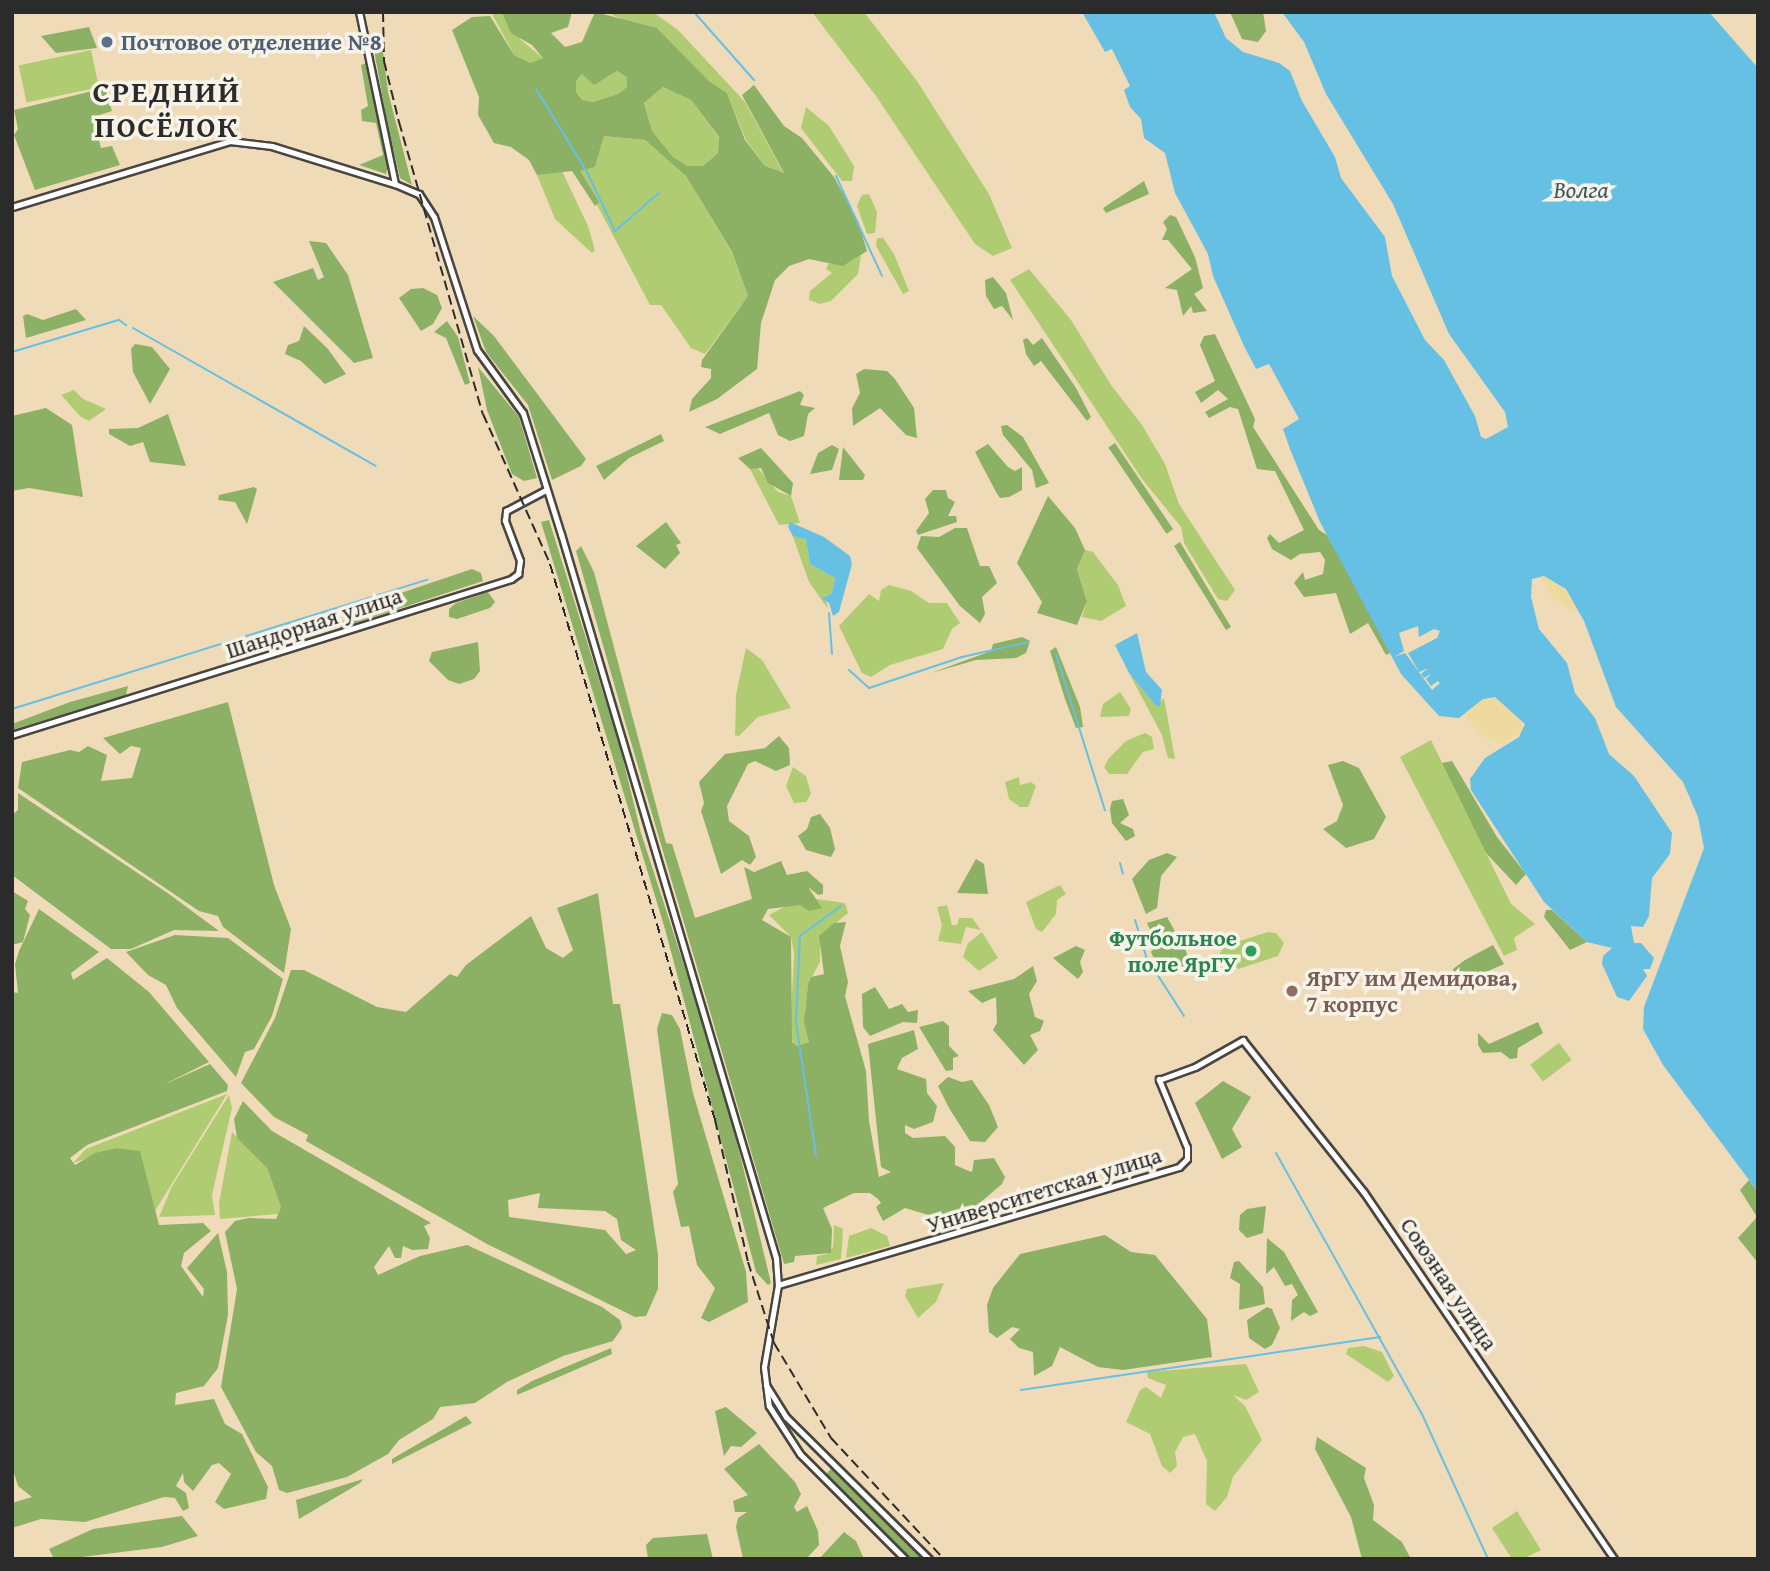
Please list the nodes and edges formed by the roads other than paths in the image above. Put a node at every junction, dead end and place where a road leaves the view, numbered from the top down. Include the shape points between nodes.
1 (359, 12) edge
2 (395, 184) junction
3 (12, 207) edge
4 (546, 490) junction
5 (12, 735) edge
6 (1241, 1040) joint
7 (778, 1285) junction
8 (765, 1382) junction
9 (798, 1429) junction
10 (786, 1438) junction
11 (905, 1559) edge
12 (929, 1559) edge
13 (1615, 1559) edge

1 - 2 street
2 - 3 street via 243,141 214,144
2 - 4 main road via 419,194 434,217 477,351 523,413
4 - 5 street, Шандорная улица via 506,511 505,521 520,561 518,574 511,579
4 - 7 main road via 722,1066 776,1258
6 - 7 street, Университетская улица via 1195,1067 1158,1080 1187,1149 1187,1158 1179,1167
6 - 13 street, Союзная улица via 1364,1192
7 - 8 main road
8 - 9 main road
8 - 10 main road via 769,1406
9 - 10 main road
9 - 12 main road
10 - 11 main road

